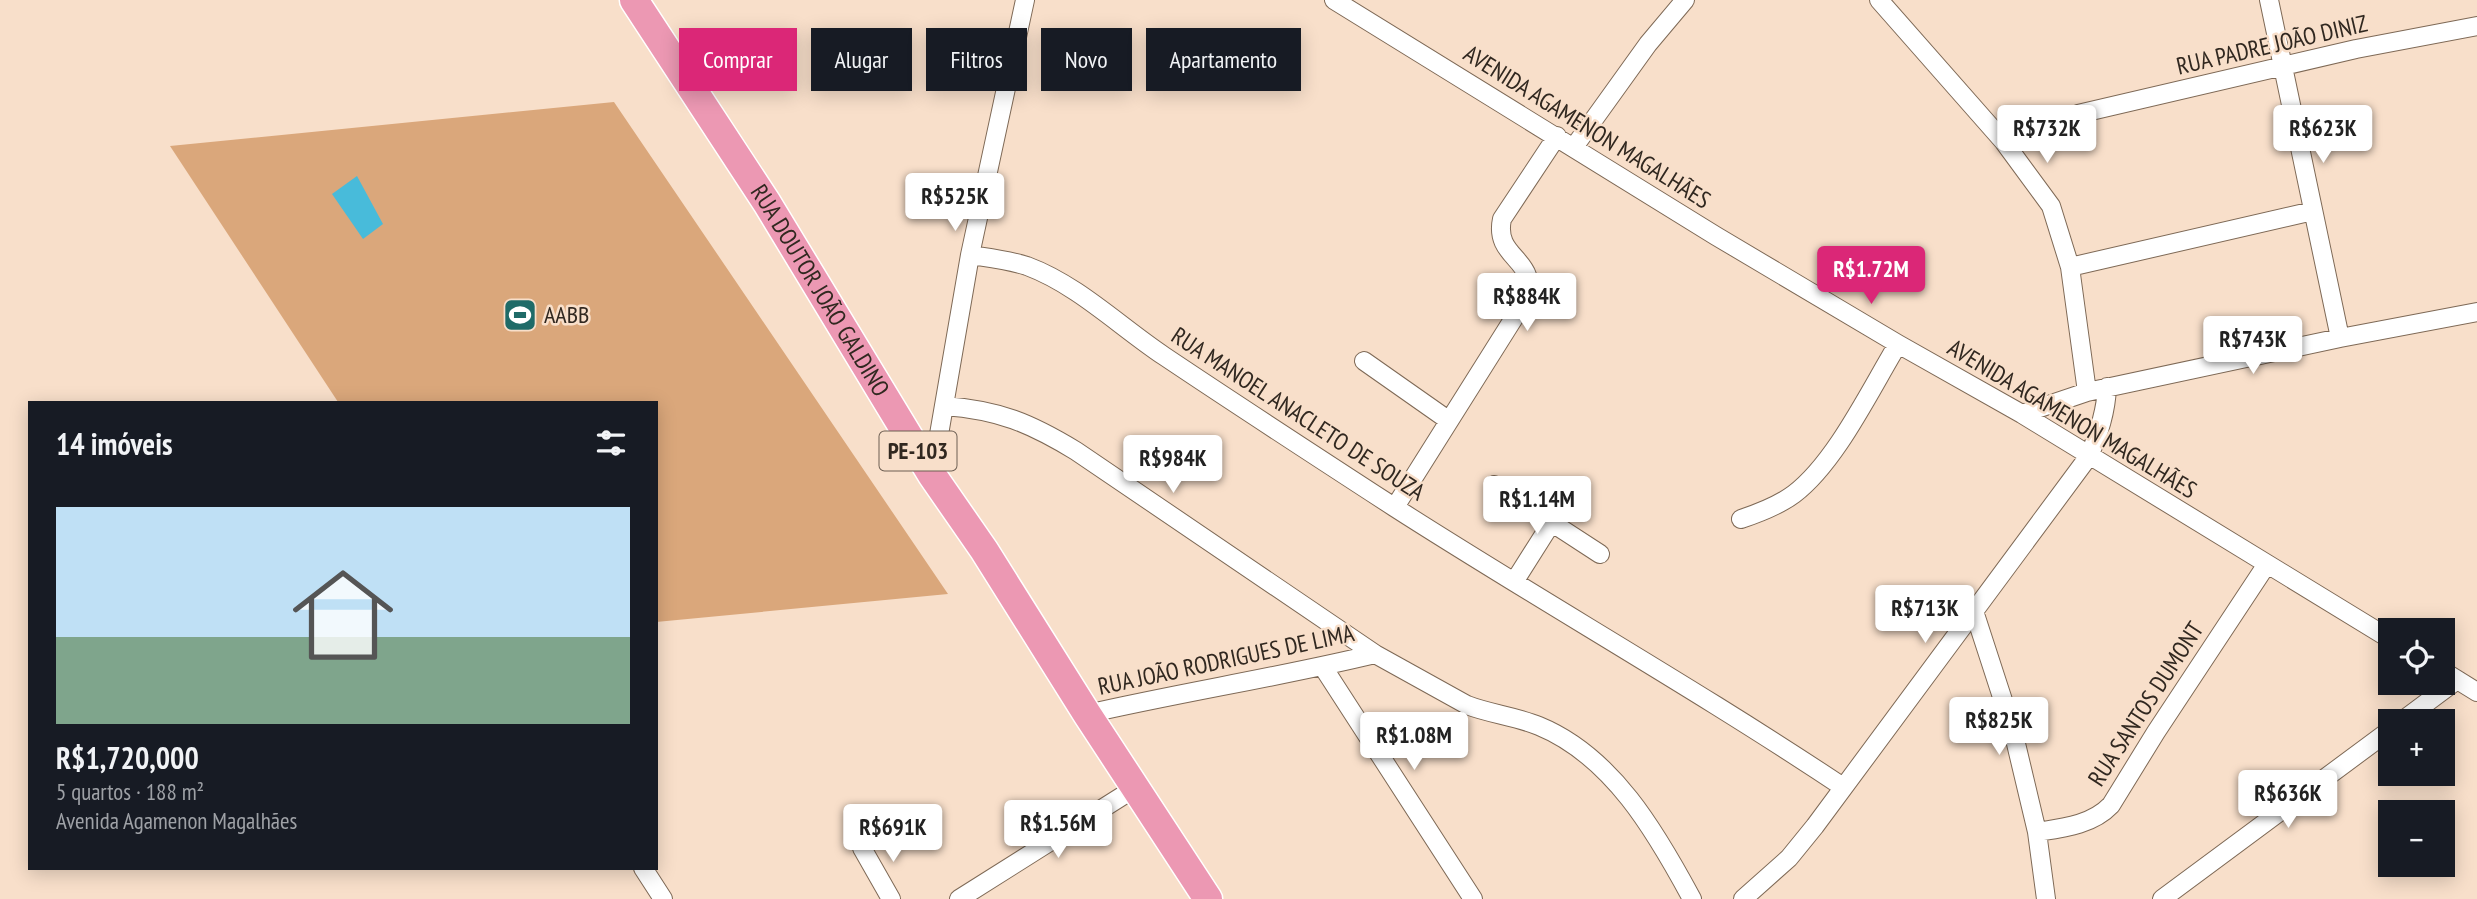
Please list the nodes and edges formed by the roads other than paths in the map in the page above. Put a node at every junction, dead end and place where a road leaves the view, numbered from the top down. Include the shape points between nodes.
1 (634, 0) edge
2 (1025, 0) edge
3 (1334, 0) edge
4 (1685, 0) edge
5 (1879, 0) edge
6 (2269, 0) edge
7 (2477, 26) edge
8 (2282, 68) junction
9 (2078, 114) dead end
10 (1557, 136) junction
11 (1574, 147) junction
12 (2313, 211) junction
13 (970, 255) junction
14 (2070, 267) junction
15 (2477, 312) edge
16 (2340, 338) junction
17 (1898, 344) junction
18 (1364, 361) dead end
19 (2107, 387) junction
20 (2087, 392) junction
21 (944, 406) junction
22 (2022, 414) junction
23 (1448, 420) junction
24 (2089, 456) junction
25 (932, 475) junction
26 (1494, 485) dead end
27 (1395, 507) junction
28 (1741, 519) dead end
29 (1552, 522) junction
30 (1600, 554) dead end
31 (2267, 564) junction
32 (1514, 582) junction
33 (1974, 611) junction
34 (2378, 632) edge
35 (1375, 654) junction
36 (1323, 667) junction
37 (2455, 679) edge
38 (2477, 692) edge
39 (2430, 695) edge
40 (2415, 709) edge
41 (1087, 714) junction
42 (2378, 739) edge
43 (1843, 787) junction
44 (1135, 788) junction
45 (2037, 832) junction
46 (862, 848) dead end
47 (644, 870) edge
48 (663, 899) edge
49 (891, 899) edge
50 (959, 899) edge
51 (1208, 899) edge
52 (1473, 899) edge
53 (1692, 899) edge
54 (1743, 899) edge
55 (2046, 899) edge
56 (2162, 899) edge

1 - 25 main road, RUA DOUTOR JOÃO GALDINO / PE-103 via 767,203
2 - 13 street
3 - 10 street, AVENIDA AGAMENON MAGALHÃES
4 - 11 street
5 - 14 street via 2036,183 2051,206
6 - 8 street
7 - 8 street, RUA PADRE JOÃO DINIZ
8 - 9 street, RUA PADRE JOÃO DINIZ
8 - 12 street
10 - 11 street, AVENIDA AGAMENON MAGALHÃES
10 - 23 street via 1502,219 1499,233 1527,272 1529,290
11 - 17 street, AVENIDA AGAMENON MAGALHÃES
12 - 14 street
12 - 16 street
13 - 21 street
13 - 27 street, RUA MANOEL ANACLETO DE SOUZA via 1027,267 1056,280
14 - 20 street
15 - 16 street
16 - 19 street
17 - 22 street, AVENIDA AGAMENON MAGALHÃES
17 - 28 street via 1815,475 1793,495
18 - 23 street
19 - 20 street
19 - 24 street via 2100,431
20 - 22 street
21 - 25 street
21 - 35 street, RUA JOÃO RODRIGUES DE LIMA via 996,414 1043,432
22 - 24 street, AVENIDA AGAMENON MAGALHÃES
23 - 27 street
24 - 31 street, AVENIDA AGAMENON MAGALHÃES
24 - 33 street
25 - 41 main road, RUA DOUTOR JOÃO GALDINO / PE-103
26 - 29 street
27 - 32 street, RUA MANOEL ANACLETO DE SOUZA
29 - 30 street
29 - 32 street
31 - 34 street, AVENIDA AGAMENON MAGALHÃES
31 - 45 street, RUA SANTOS DUMONT via 2111,805 2087,821
32 - 43 street, RUA MANOEL ANACLETO DE SOUZA
33 - 43 street
33 - 45 street via 2013,731
35 - 36 street, RUA JOÃO RODRIGUES DE LIMA
35 - 53 street, RUA JOÃO RODRIGUES DE LIMA via 1466,705 1540,726 1583,752 1625,793
36 - 41 street, RUA JOÃO RODRIGUES DE LIMA
36 - 52 street
37 - 38 street
39 - 40 street
41 - 44 main road, RUA DOUTOR JOÃO GALDINO / PE-103
42 - 56 street
43 - 54 street via 1790,858
44 - 50 street
44 - 51 main road, RUA DOUTOR JOÃO GALDINO / PE-103
45 - 55 street
46 - 49 street
47 - 48 street

